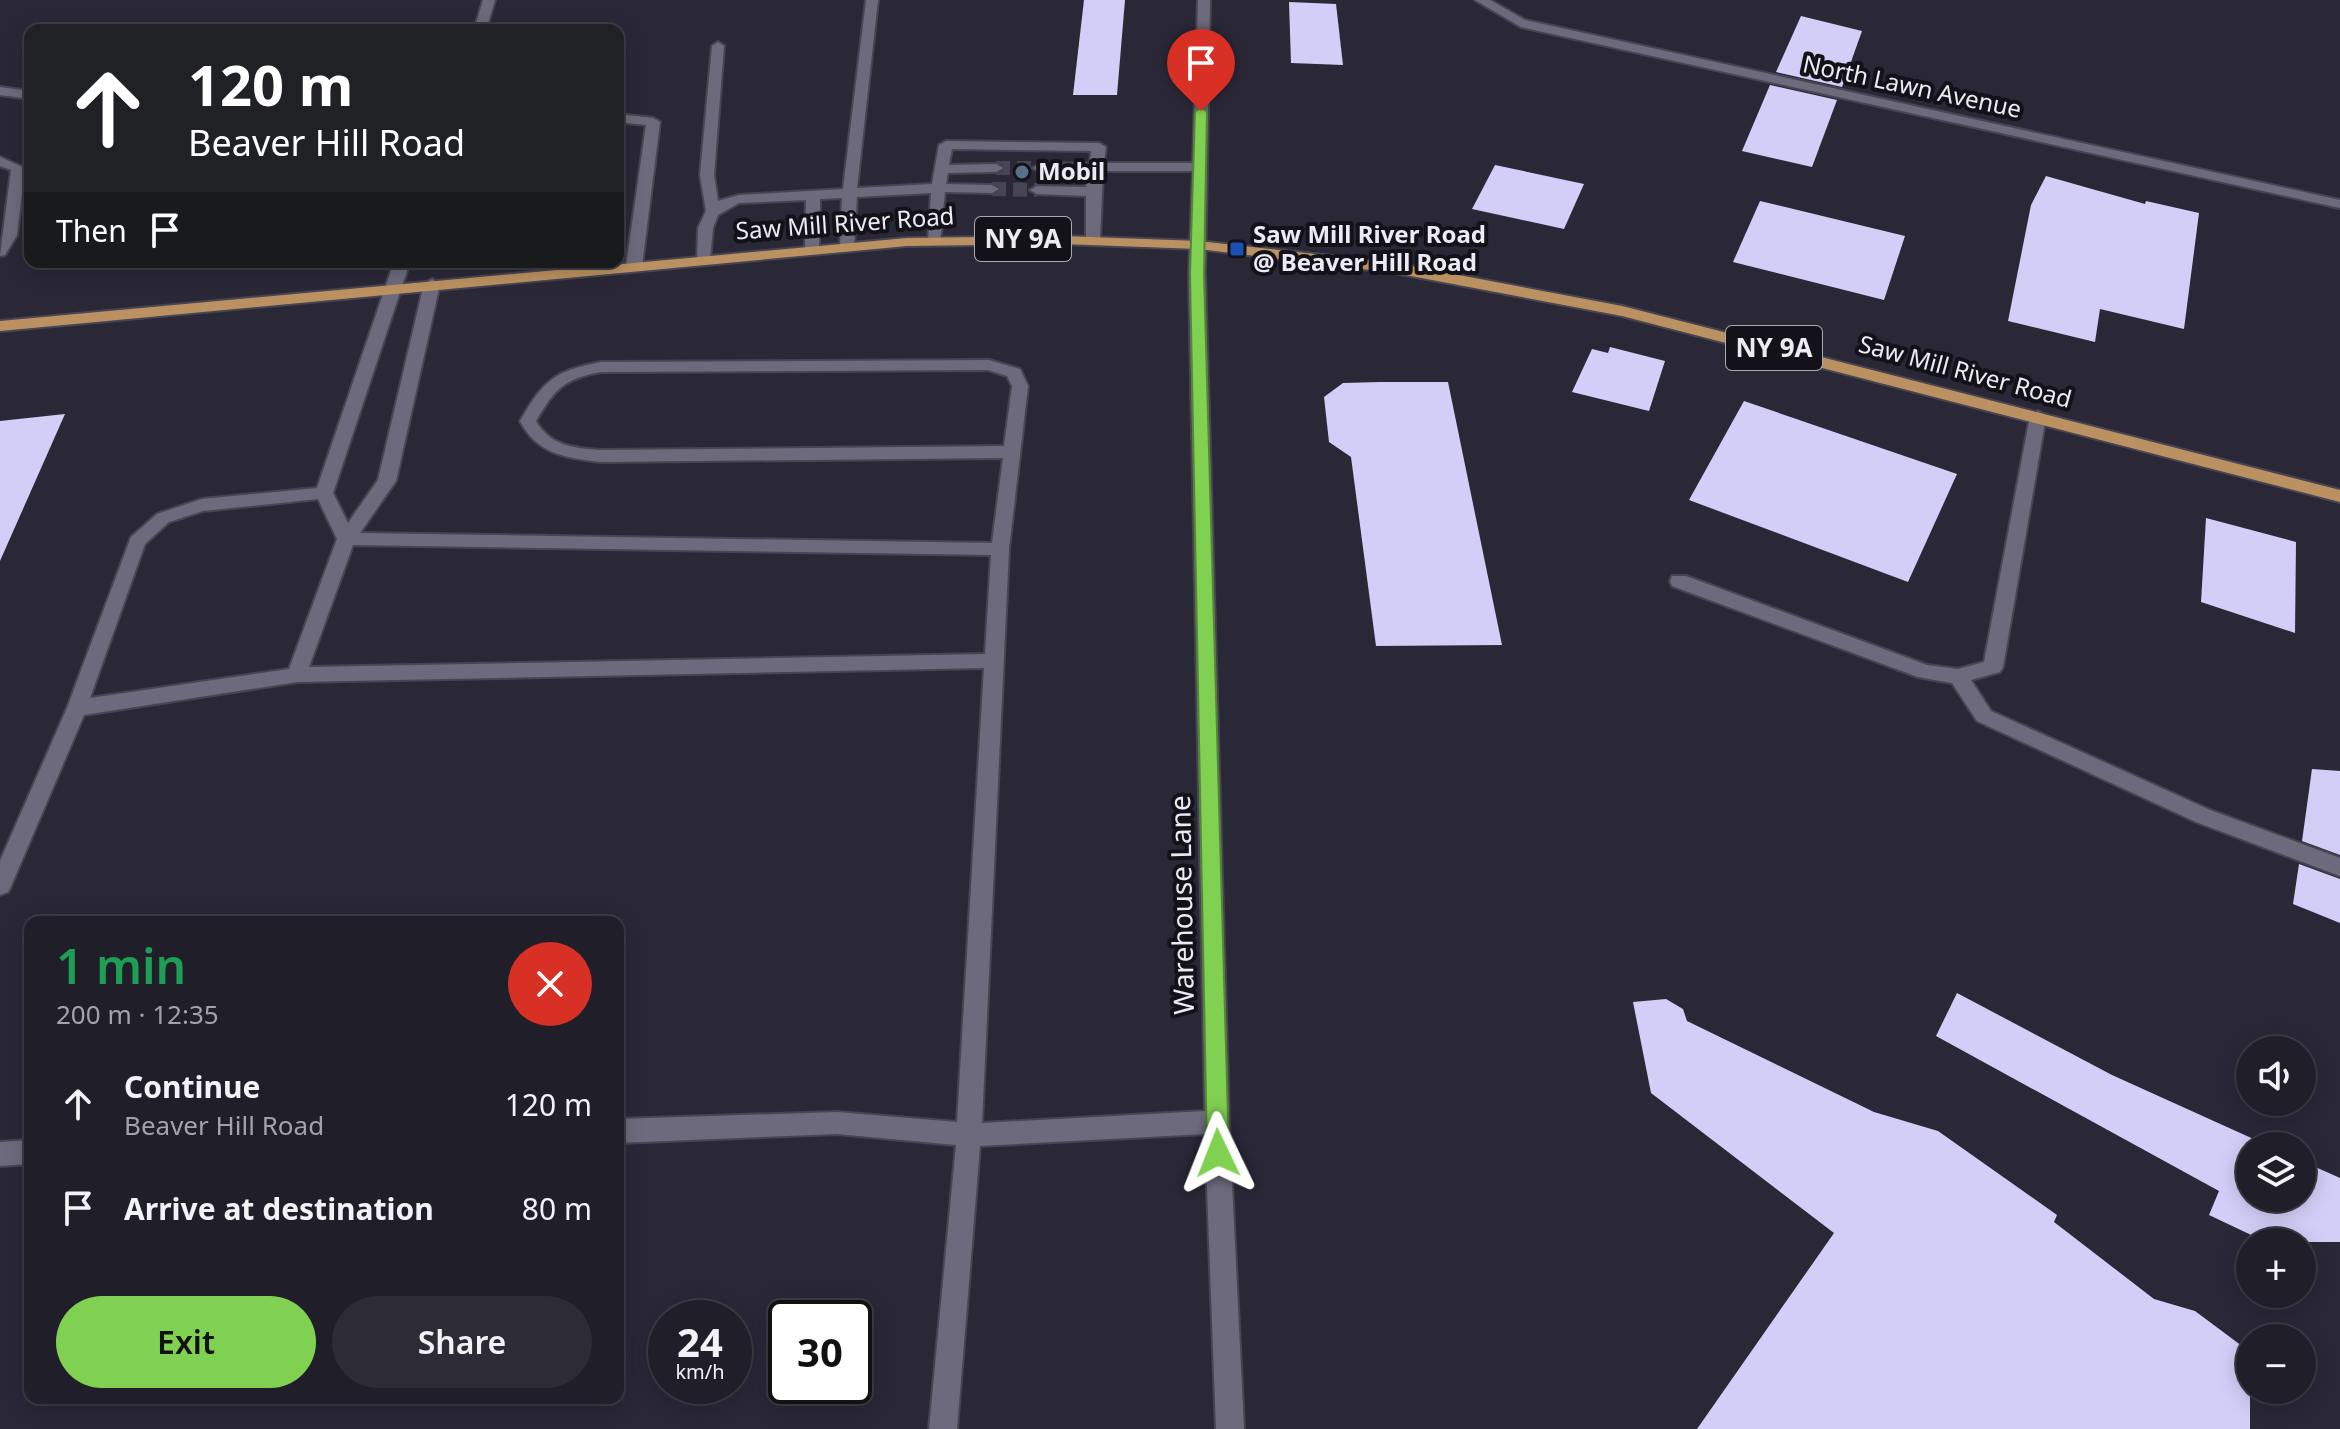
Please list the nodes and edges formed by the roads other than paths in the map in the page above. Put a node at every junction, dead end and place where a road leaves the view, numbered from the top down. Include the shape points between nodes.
1 (489, 0) edge
2 (872, 0) edge
3 (1204, 0) edge
4 (1481, 0) edge
5 (482, 24) edge
6 (718, 46) dead end
7 (0, 91) edge
8 (24, 94) edge
9 (624, 119) edge
10 (0, 161) edge
11 (1096, 167) junction
12 (1199, 167) junction
13 (996, 168) tunnel mouth
14 (1040, 168) tunnel mouth
15 (941, 169) junction
16 (938, 188) junction
17 (992, 189) tunnel mouth
18 (1037, 190) tunnel mouth
19 (850, 191) junction
20 (1093, 192) junction
21 (813, 194) junction
22 (2340, 204) edge
23 (712, 209) junction
24 (1093, 240) junction
25 (935, 241) junction
26 (1199, 245) junction
27 (847, 246) junction
28 (812, 249) junction
29 (0, 252) edge
30 (702, 259) junction
31 (634, 266) junction
32 (624, 267) edge
33 (400, 268) edge
34 (612, 268) edge
35 (432, 284) junction
36 (392, 291) junction
37 (0, 326) edge
38 (2038, 416) junction
39 (1012, 452) junction
40 (324, 493) junction
41 (2340, 496) edge
42 (346, 539) junction
43 (1000, 549) junction
44 (1679, 581) dead end
45 (994, 661) junction
46 (297, 675) junction
47 (1958, 676) junction
48 (77, 708) junction
49 (2340, 867) edge
50 (0, 886) edge
51 (1217, 1122) junction
52 (624, 1131) edge
53 (969, 1135) junction
54 (24, 1152) edge
55 (0, 1154) edge
56 (943, 1429) edge
57 (1230, 1429) edge

1 - 5 street
2 - 19 street
3 - 12 street, Warehouse Lane
4 - 22 street, North Lawn Avenue via 1521,23
6 - 23 street via 707,175
7 - 8 street
9 - 31 street via 653,122
10 - 29 street via 18,168 10,235
11 - 12 street
11 - 14 street
11 - 15 street via 1099,147 946,145
11 - 20 street
12 - 26 street, Warehouse Lane
13 - 15 street
15 - 16 street
16 - 17 street
16 - 19 street
16 - 25 street
18 - 20 street
19 - 21 street
19 - 27 street
20 - 24 street
21 - 23 street via 739,199
21 - 28 street
23 - 30 street
24 - 25 main road, Saw Mill River Road / NY 9A
24 - 26 main road, Saw Mill River Road / NY 9A
25 - 27 main road, Saw Mill River Road / NY 9A
26 - 38 main road, Saw Mill River Road / NY 9A via 1395,268 1545,295
26 - 51 street, Warehouse Lane
27 - 28 main road, Saw Mill River Road / NY 9A
28 - 30 main road, Saw Mill River Road / NY 9A
30 - 31 main road, Saw Mill River Road / NY 9A
31 - 32 main road, Saw Mill River Road / NY 9A
33 - 36 street
34 - 35 main road, Saw Mill River Road / NY 9A
35 - 36 main road, Saw Mill River Road / NY 9A
35 - 42 street via 387,481
36 - 37 main road, Saw Mill River Road / NY 9A
36 - 40 street
38 - 41 main road, Saw Mill River Road / NY 9A
38 - 47 street via 1993,667
39 - 39 street via 1020,386 1014,373 989,365 601,367 566,373 548,387 528,421 534,436 561,452 600,456
39 - 43 street
40 - 42 street
40 - 48 street via 202,505 163,518 137,541
42 - 43 street
42 - 46 street
43 - 45 street
44 - 47 street via 1925,672
45 - 46 street
45 - 53 street
46 - 48 street
47 - 49 street via 1984,716 2203,816
48 - 50 street
51 - 53 street
51 - 57 street, Warehouse Lane
52 - 53 street via 837,1123
53 - 56 street
54 - 55 street

